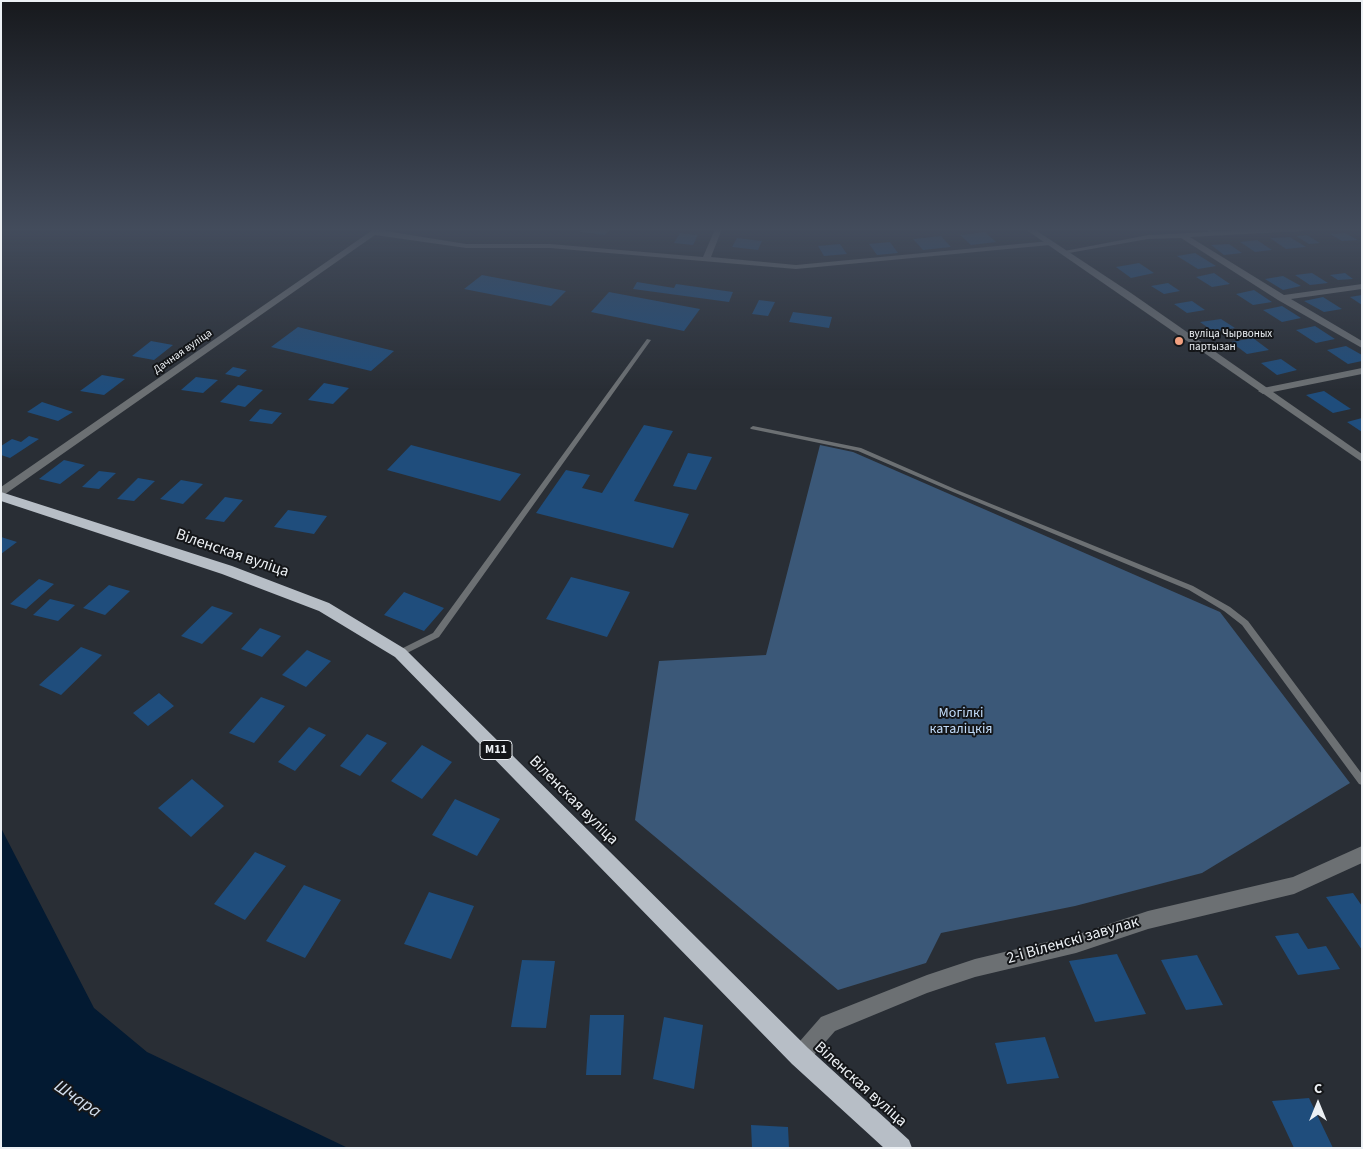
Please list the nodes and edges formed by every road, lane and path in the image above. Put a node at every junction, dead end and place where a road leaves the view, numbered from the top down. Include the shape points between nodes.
1 (300, 283) edge
2 (1109, 283) edge
3 (1256, 283) edge
4 (1362, 286) edge
5 (1281, 298) junction
6 (649, 340) dead end
7 (1362, 345) edge
8 (1362, 371) edge
9 (1263, 391) junction
10 (753, 428) dead end
11 (1362, 459) edge
12 (1, 494) edge
13 (400, 653) junction
14 (1362, 781) edge
15 (1362, 854) edge
16 (800, 1056) junction
17 (901, 1148) edge

1 - 12 street, Дачная вуліца
2 - 9 street
3 - 5 street
4 - 5 street
5 - 7 street
6 - 13 lane via 436,635
8 - 9 street
9 - 11 street
10 - 14 lane via 859,449 1191,588 1245,623
12 - 13 highway, Віленская вуліца / М11 via 227,570 324,607
13 - 16 highway, Віленская вуліца / М11
15 - 16 street, 2-і Віленскі завулак via 1294,885 1148,920 1076,944 975,968 927,984 828,1024
16 - 17 highway, Віленская вуліца / М11

